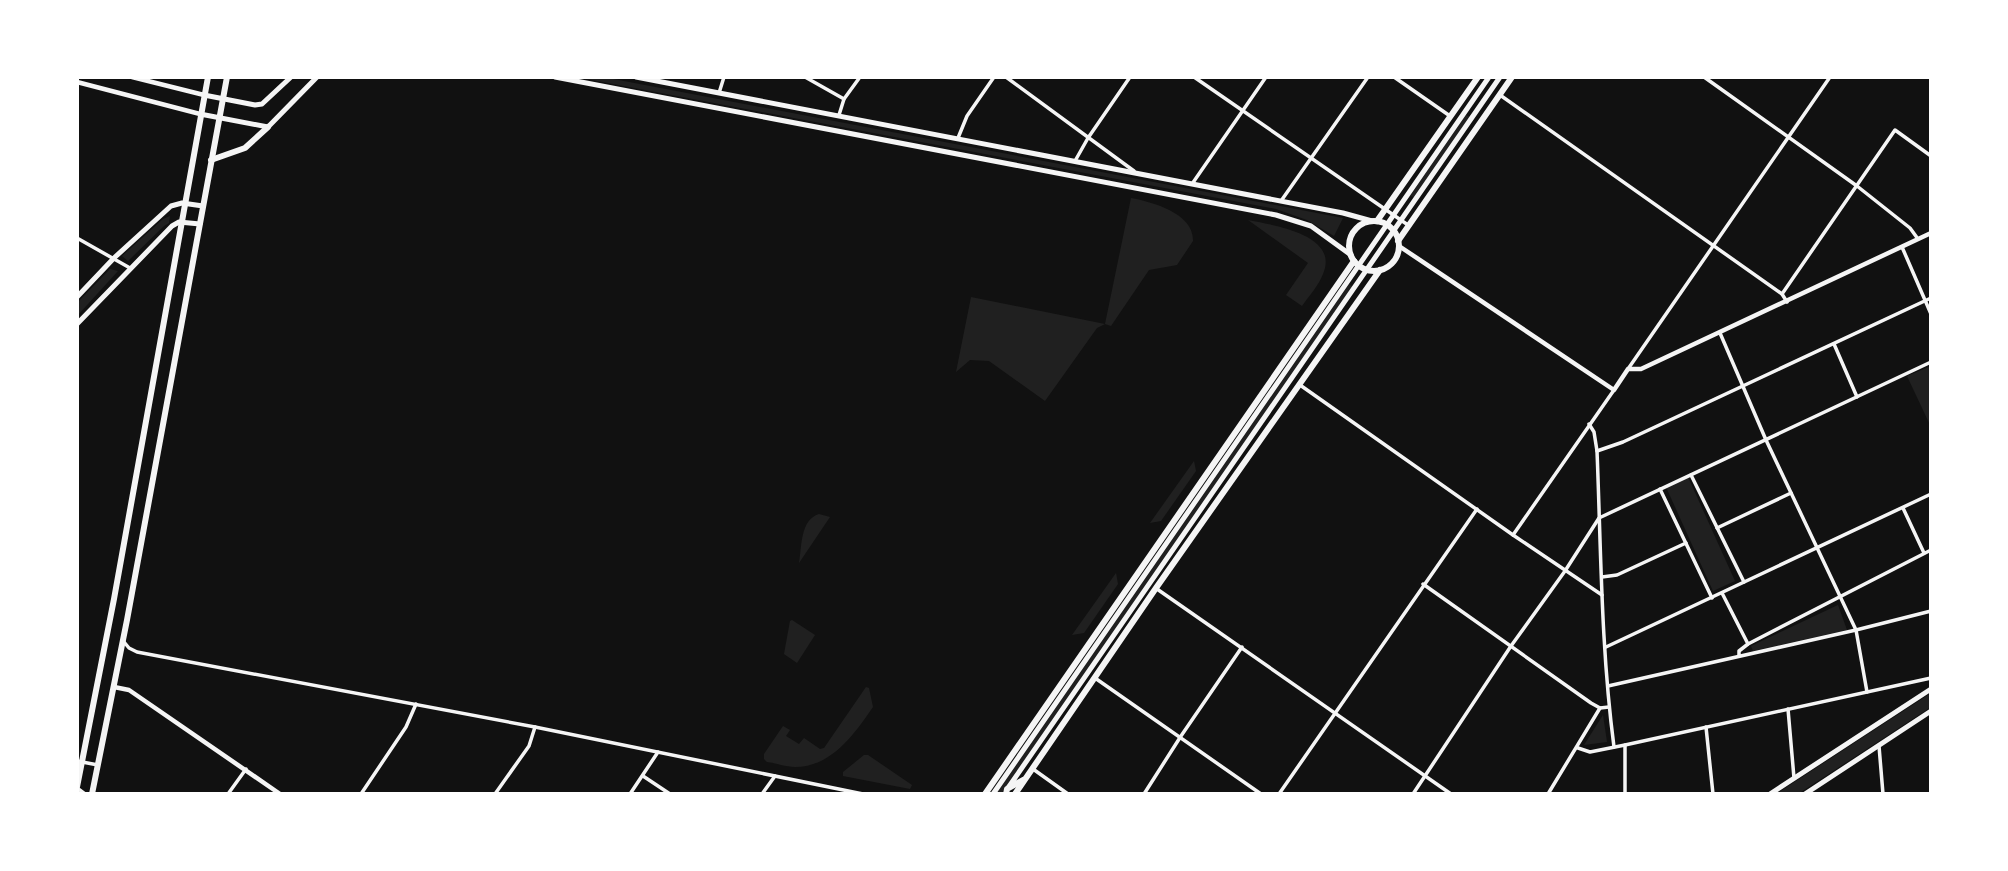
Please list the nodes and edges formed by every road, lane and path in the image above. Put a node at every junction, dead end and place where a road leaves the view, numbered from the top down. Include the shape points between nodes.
1 (132, 77) edge
2 (208, 77) edge
3 (227, 77) edge
4 (291, 77) edge
5 (317, 77) edge
6 (555, 77) edge
7 (636, 77) edge
8 (724, 77) edge
9 (805, 77) edge
10 (860, 77) edge
11 (995, 77) edge
12 (1006, 77) edge
13 (1130, 77) edge
14 (1194, 77) edge
15 (1266, 77) edge
16 (1368, 77) edge
17 (1394, 77) edge
18 (1478, 77) edge
19 (1489, 77) edge
20 (1500, 77) edge
21 (1512, 77) edge
22 (1704, 77) edge
23 (1830, 77) edge
24 (77, 82) edge
25 (719, 93) junction
26 (1500, 94) junction
27 (204, 95) junction
28 (223, 99) junction
29 (844, 99) junction
30 (1243, 111) junction
31 (201, 114) junction
32 (839, 115) junction
33 (1451, 116) junction
34 (219, 118) junction
35 (268, 127) junction
36 (958, 138) junction
37 (1088, 138) junction
38 (1788, 138) junction
39 (1931, 156) edge
40 (1311, 158) junction
41 (211, 160) junction
42 (1075, 161) junction
43 (1139, 174) junction
44 (1171, 180) junction
45 (1192, 184) junction
46 (1857, 186) junction
47 (1168, 194) junction
48 (1281, 201) junction
49 (185, 204) junction
50 (202, 206) junction
51 (1385, 210) junction
52 (1394, 215) junction
53 (1401, 220) junction
54 (1375, 221) junction
55 (182, 222) junction
56 (200, 224) junction
57 (1387, 225) junction
58 (1409, 226) junction
59 (1394, 231) junction
60 (1931, 233) edge
61 (77, 237) edge
62 (1918, 239) junction
63 (1399, 243) junction
64 (1713, 246) junction
65 (1902, 247) junction
66 (114, 258) junction
67 (1352, 258) junction
68 (1360, 267) junction
69 (130, 268) junction
70 (1368, 270) junction
71 (1380, 270) junction
72 (1782, 294) junction
73 (77, 297) edge
74 (1931, 298) edge
75 (1925, 301) junction
76 (1787, 302) junction
77 (1931, 314) edge
78 (77, 324) edge
79 (1720, 333) junction
80 (1834, 344) junction
81 (1931, 362) edge
82 (1628, 369) junction
83 (1300, 385) junction
84 (1743, 387) junction
85 (1614, 390) junction
86 (1857, 397) junction
87 (1589, 424) junction
88 (1766, 440) junction
89 (1597, 451) junction
90 (1691, 475) junction
91 (1660, 489) junction
92 (1791, 492) junction
93 (1931, 494) edge
94 (1903, 508) junction
95 (1477, 509) junction
96 (1599, 518) junction
97 (1717, 528) junction
98 (1513, 536) junction
99 (1686, 543) junction
100 (1818, 547) junction
101 (1931, 550) edge
102 (1924, 553) junction
103 (1565, 571) junction
104 (1602, 577) junction
105 (1744, 582) junction
106 (1423, 584) junction
107 (1156, 588) junction
108 (1721, 593) junction
109 (1602, 595) junction
110 (1841, 595) junction
111 (1712, 598) junction
112 (1931, 611) edge
113 (1856, 630) junction
114 (123, 640) junction
115 (1748, 644) junction
116 (1511, 646) junction
117 (1242, 647) junction
118 (1606, 647) junction
119 (1739, 655) junction
120 (1095, 678) junction
121 (1931, 678) edge
122 (1608, 686) junction
123 (114, 687) junction
124 (1931, 689) edge
125 (1867, 692) junction
126 (416, 704) junction
127 (1609, 707) junction
128 (1600, 708) junction
129 (1788, 709) junction
130 (1931, 711) edge
131 (1335, 713) junction
132 (535, 727) junction
133 (1706, 727) junction
134 (1181, 736) junction
135 (1626, 745) junction
136 (1879, 746) junction
137 (1614, 747) junction
138 (1577, 748) junction
139 (657, 752) junction
140 (79, 762) edge
141 (98, 765) junction
142 (246, 769) junction
143 (1032, 769) junction
144 (643, 776) junction
145 (775, 776) junction
146 (1425, 776) junction
147 (1794, 778) junction
148 (1025, 779) junction
149 (77, 788) edge
150 (1006, 792) edge
151 (85, 794) edge
152 (92, 794) edge
153 (228, 794) edge
154 (280, 794) edge
155 (361, 794) edge
156 (495, 794) edge
157 (631, 794) edge
158 (670, 794) edge
159 (762, 794) edge
160 (863, 794) edge
161 (985, 794) edge
162 (993, 794) edge
163 (1015, 794) edge
164 (1068, 794) edge
165 (1144, 794) edge
166 (1261, 794) edge
167 (1279, 794) edge
168 (1413, 794) edge
169 (1451, 794) edge
170 (1548, 794) edge
171 (1625, 794) edge
172 (1713, 794) edge
173 (1770, 794) edge
174 (1805, 794) edge
175 (1883, 794) edge

1 - 27 street
2 - 27 highway
3 - 28 highway
4 - 28 main road via 262,104
5 - 35 main road
6 - 47 main road
7 - 25 main road
8 - 25 street
9 - 29 street
10 - 29 street
11 - 36 street via 967,116
12 - 37 street
13 - 37 street
14 - 30 street
15 - 30 street
16 - 40 street
17 - 33 street
18 - 33 highway
19 - 52 main road
20 - 53 main road
21 - 26 highway
22 - 38 street
23 - 38 street
24 - 31 street
25 - 32 main road
26 - 58 highway
26 - 64 street
27 - 28 main road
27 - 31 highway
28 - 34 highway
29 - 32 street
30 - 40 street
30 - 45 street
31 - 34 main road
31 - 49 highway
32 - 36 main road
33 - 51 highway
34 - 35 main road
34 - 41 highway
35 - 41 highway via 245,148
36 - 42 main road
37 - 42 street
37 - 43 street
38 - 46 street
38 - 64 street
39 - 46 street via 1895,130
40 - 48 street
40 - 51 street
41 - 50 highway
42 - 43 main road
43 - 44 main road
44 - 45 main road
44 - 47 main road
45 - 48 main road
46 - 62 street
46 - 72 street
47 - 67 main road via 1291,219 1311,226
48 - 54 main road
49 - 50 main road
49 - 55 highway
49 - 66 main road via 171,206
50 - 56 highway
51 - 52 street
51 - 54 highway
52 - 53 street
52 - 57 main road
53 - 58 street
53 - 59 main road
54 - 57 highway
54 - 67 highway via 1362,224 1352,235
55 - 56 main road
55 - 69 main road via 172,226
55 - 140 highway via 114,599
56 - 114 highway
57 - 59 highway
57 - 68 main road
58 - 63 highway
59 - 63 highway
59 - 70 main road
60 - 62 street
61 - 66 street
62 - 65 street
63 - 71 highway via 1396,258
63 - 85 street
64 - 72 street
64 - 82 street
65 - 75 street
65 - 76 street
66 - 69 street
66 - 73 main road
67 - 68 highway
67 - 161 highway
68 - 70 highway
68 - 162 main road
69 - 78 main road
70 - 71 highway
70 - 150 main road
71 - 83 highway
72 - 76 street
74 - 75 street
75 - 77 street
75 - 80 street
76 - 79 street
79 - 82 street via 1641,369
79 - 84 street
80 - 84 street
80 - 86 street
81 - 86 street
82 - 85 street
83 - 95 street
83 - 107 highway
84 - 88 street
84 - 89 street
85 - 87 street
86 - 88 street
87 - 89 street
87 - 98 street
88 - 90 street
88 - 92 street
89 - 96 street
90 - 91 street
90 - 97 street
91 - 96 street
91 - 99 street
92 - 97 street
92 - 100 street
93 - 94 street
94 - 100 street
94 - 102 street
95 - 98 street
95 - 106 street
96 - 103 street
96 - 104 street
97 - 105 street
98 - 103 street
99 - 104 street via 1617,575
99 - 111 street
100 - 105 street
100 - 110 street
101 - 102 street
102 - 110 street
103 - 109 street
103 - 116 street
104 - 109 street
105 - 108 street
106 - 116 street
106 - 131 street
107 - 117 street
107 - 120 highway
108 - 111 street
108 - 115 street
109 - 118 street
110 - 113 street
110 - 115 street
111 - 118 street
112 - 113 street
113 - 119 street
113 - 125 street
114 - 123 highway
114 - 126 street via 137,652
115 - 119 street
116 - 128 street
116 - 146 street
117 - 131 street
117 - 134 street
118 - 122 street
119 - 122 street
120 - 134 street
120 - 143 highway
121 - 125 street
122 - 127 street
123 - 141 highway
123 - 142 street via 130,690
124 - 147 main road
125 - 129 street
126 - 132 street
126 - 155 street via 407,727
127 - 128 street
127 - 137 street
128 - 138 street
129 - 133 street
129 - 147 street
130 - 136 main road
131 - 146 street
131 - 167 street
132 - 139 street
132 - 156 street via 528,746
133 - 135 street
133 - 172 street
134 - 165 street
134 - 166 street
135 - 137 street
135 - 171 street
136 - 174 main road
136 - 175 street
137 - 138 street via 1590,752
138 - 170 street
139 - 144 street
139 - 145 street
140 - 141 street
140 - 149 highway
141 - 152 highway
142 - 153 street
142 - 154 street
143 - 148 highway
143 - 164 street
144 - 157 street
144 - 158 street
145 - 159 street
145 - 160 street
146 - 168 street
146 - 169 street
147 - 173 main road
148 - 150 highway
148 - 163 highway
149 - 151 street

